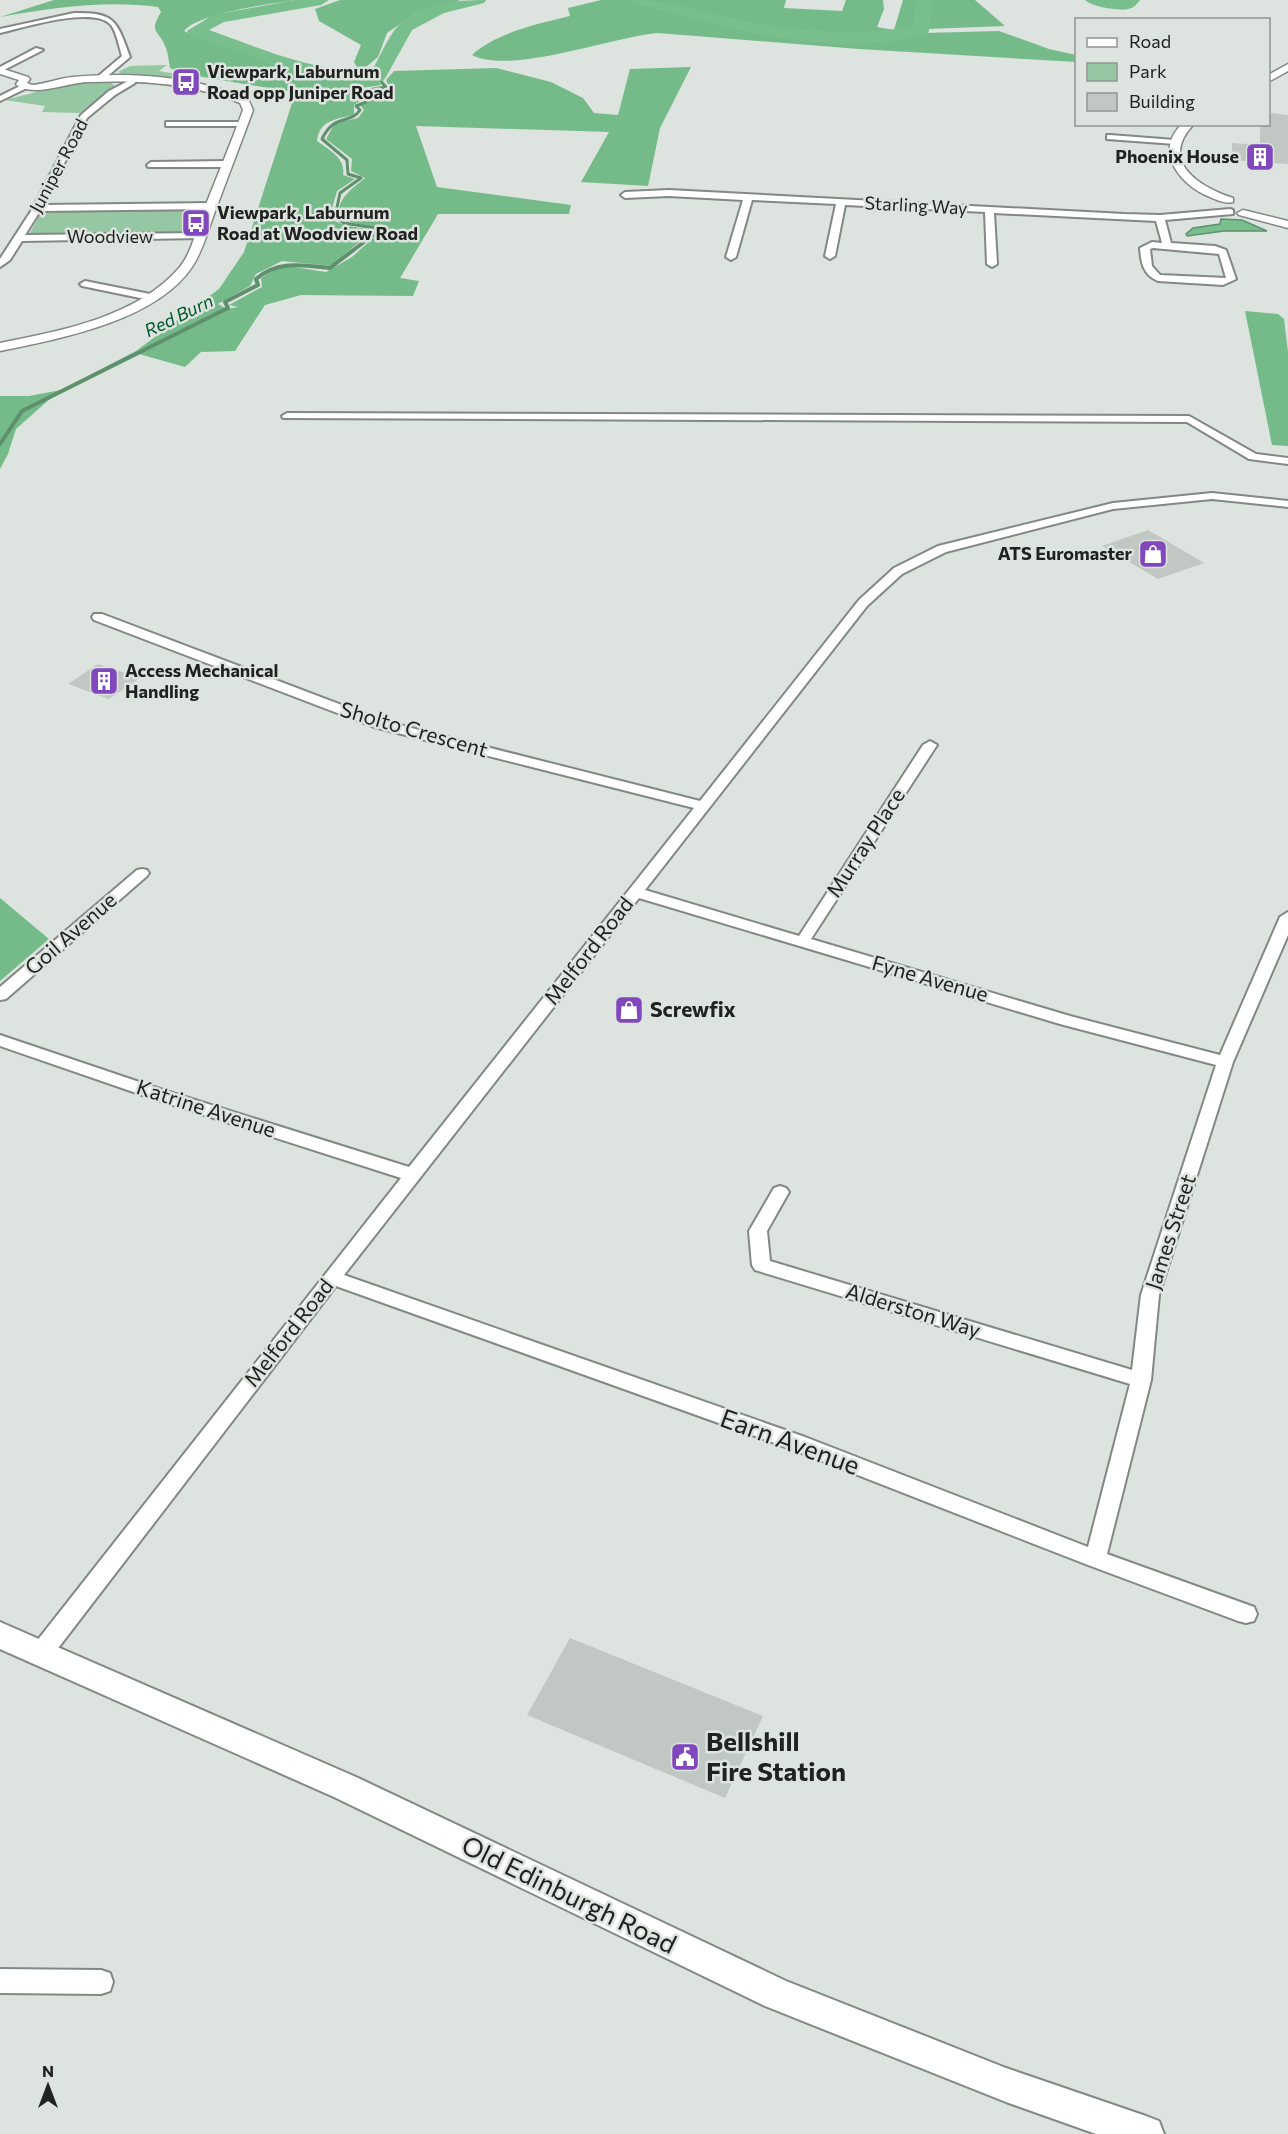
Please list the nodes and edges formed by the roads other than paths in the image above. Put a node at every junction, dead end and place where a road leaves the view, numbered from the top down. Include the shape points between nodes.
1 (0, 31) edge
2 (39, 50) dead end
3 (1288, 68) edge
4 (0, 71) edge
5 (1270, 77) edge
6 (100, 78) junction
7 (132, 81) junction
8 (25, 83) junction
9 (0, 99) edge
10 (169, 124) dead end
11 (243, 124) junction
12 (1187, 126) edge
13 (1110, 137) dead end
14 (1175, 142) junction
15 (227, 164) junction
16 (151, 165) dead end
17 (625, 195) dead end
18 (748, 197) junction
19 (1219, 201) junction
20 (841, 203) junction
21 (212, 206) junction
22 (37, 208) junction
23 (989, 210) junction
24 (1249, 212) junction
25 (1206, 213) junction
26 (1230, 213) junction
27 (1160, 218) junction
28 (1288, 225) edge
29 (200, 236) junction
30 (19, 238) junction
31 (1167, 246) junction
32 (831, 256) dead end
33 (731, 257) dead end
34 (0, 264) edge
35 (992, 264) dead end
36 (85, 284) dead end
37 (150, 297) junction
38 (0, 347) edge
39 (287, 416) dead end
40 (1288, 453) edge
41 (1253, 458) junction
42 (1288, 462) edge
43 (1288, 504) edge
44 (98, 617) dead end
45 (930, 745) dead end
46 (704, 806) junction
47 (142, 873) dead end
48 (635, 892) junction
49 (1288, 917) edge
50 (802, 942) junction
51 (0, 995) edge
52 (0, 1040) edge
53 (1226, 1062) junction
54 (413, 1175) junction
55 (780, 1192) dead end
56 (332, 1278) junction
57 (1141, 1380) junction
58 (1095, 1559) junction
59 (1246, 1614) dead end
60 (0, 1635) edge
61 (41, 1653) junction
62 (0, 1981) edge
63 (101, 1982) dead end
64 (1146, 2134) edge

1 - 6 street via 73,16 109,20 126,57
2 - 4 street
3 - 5 street
4 - 8 street
6 - 7 street
6 - 8 street via 41,87
7 - 11 street via 198,86 230,94 244,101 248,111
7 - 22 street, Juniper Road via 84,117
8 - 9 street
10 - 11 street
11 - 15 street
12 - 14 street
13 - 14 street
14 - 19 street via 1175,163 1182,175
15 - 16 street
15 - 21 street
17 - 18 street, Starling Way
18 - 20 street, Starling Way
18 - 33 street
19 - 24 street via 1247,202 1254,206
19 - 25 street, Starling Way
19 - 26 street
20 - 23 street, Starling Way
20 - 32 street
21 - 22 street, Woodview
21 - 29 street
22 - 30 street, Juniper Road
23 - 27 street, Starling Way
23 - 35 street
24 - 26 street
24 - 28 street
25 - 26 street, Starling Way
25 - 27 street, Starling Way
27 - 31 street
29 - 30 street, Woodview
29 - 37 street via 183,271
30 - 34 street, Juniper Road
31 - 31 street via 1223,252 1231,279 1223,282 1158,278 1150,274 1145,248
36 - 37 street
37 - 38 street via 96,322
39 - 41 street via 1189,419
40 - 41 street
41 - 42 street
43 - 46 street, Melford Road via 1212,496 1113,506 942,549 898,571 863,603
44 - 46 street, Sholto Crescent via 379,724
45 - 50 street, Murray Place
46 - 48 street, Melford Road
47 - 51 street, Goil Avenue
48 - 50 street, Fyne Avenue
48 - 54 street, Melford Road
49 - 53 street, James Street
50 - 53 street, Fyne Avenue via 1066,1020
52 - 54 street, Katrine Avenue via 154,1094
53 - 57 street, James Street via 1150,1295
54 - 56 street, Melford Road
55 - 57 street, Alderston Way via 758,1231 761,1265
56 - 58 street, Earn Avenue via 798,1443
56 - 61 street, Melford Road
57 - 58 street, James Street
58 - 59 street, Earn Avenue
60 - 61 main road, Old Edinburgh Road
61 - 64 main road, Old Edinburgh Road via 345,1787 777,1994 1006,2085
62 - 63 street

